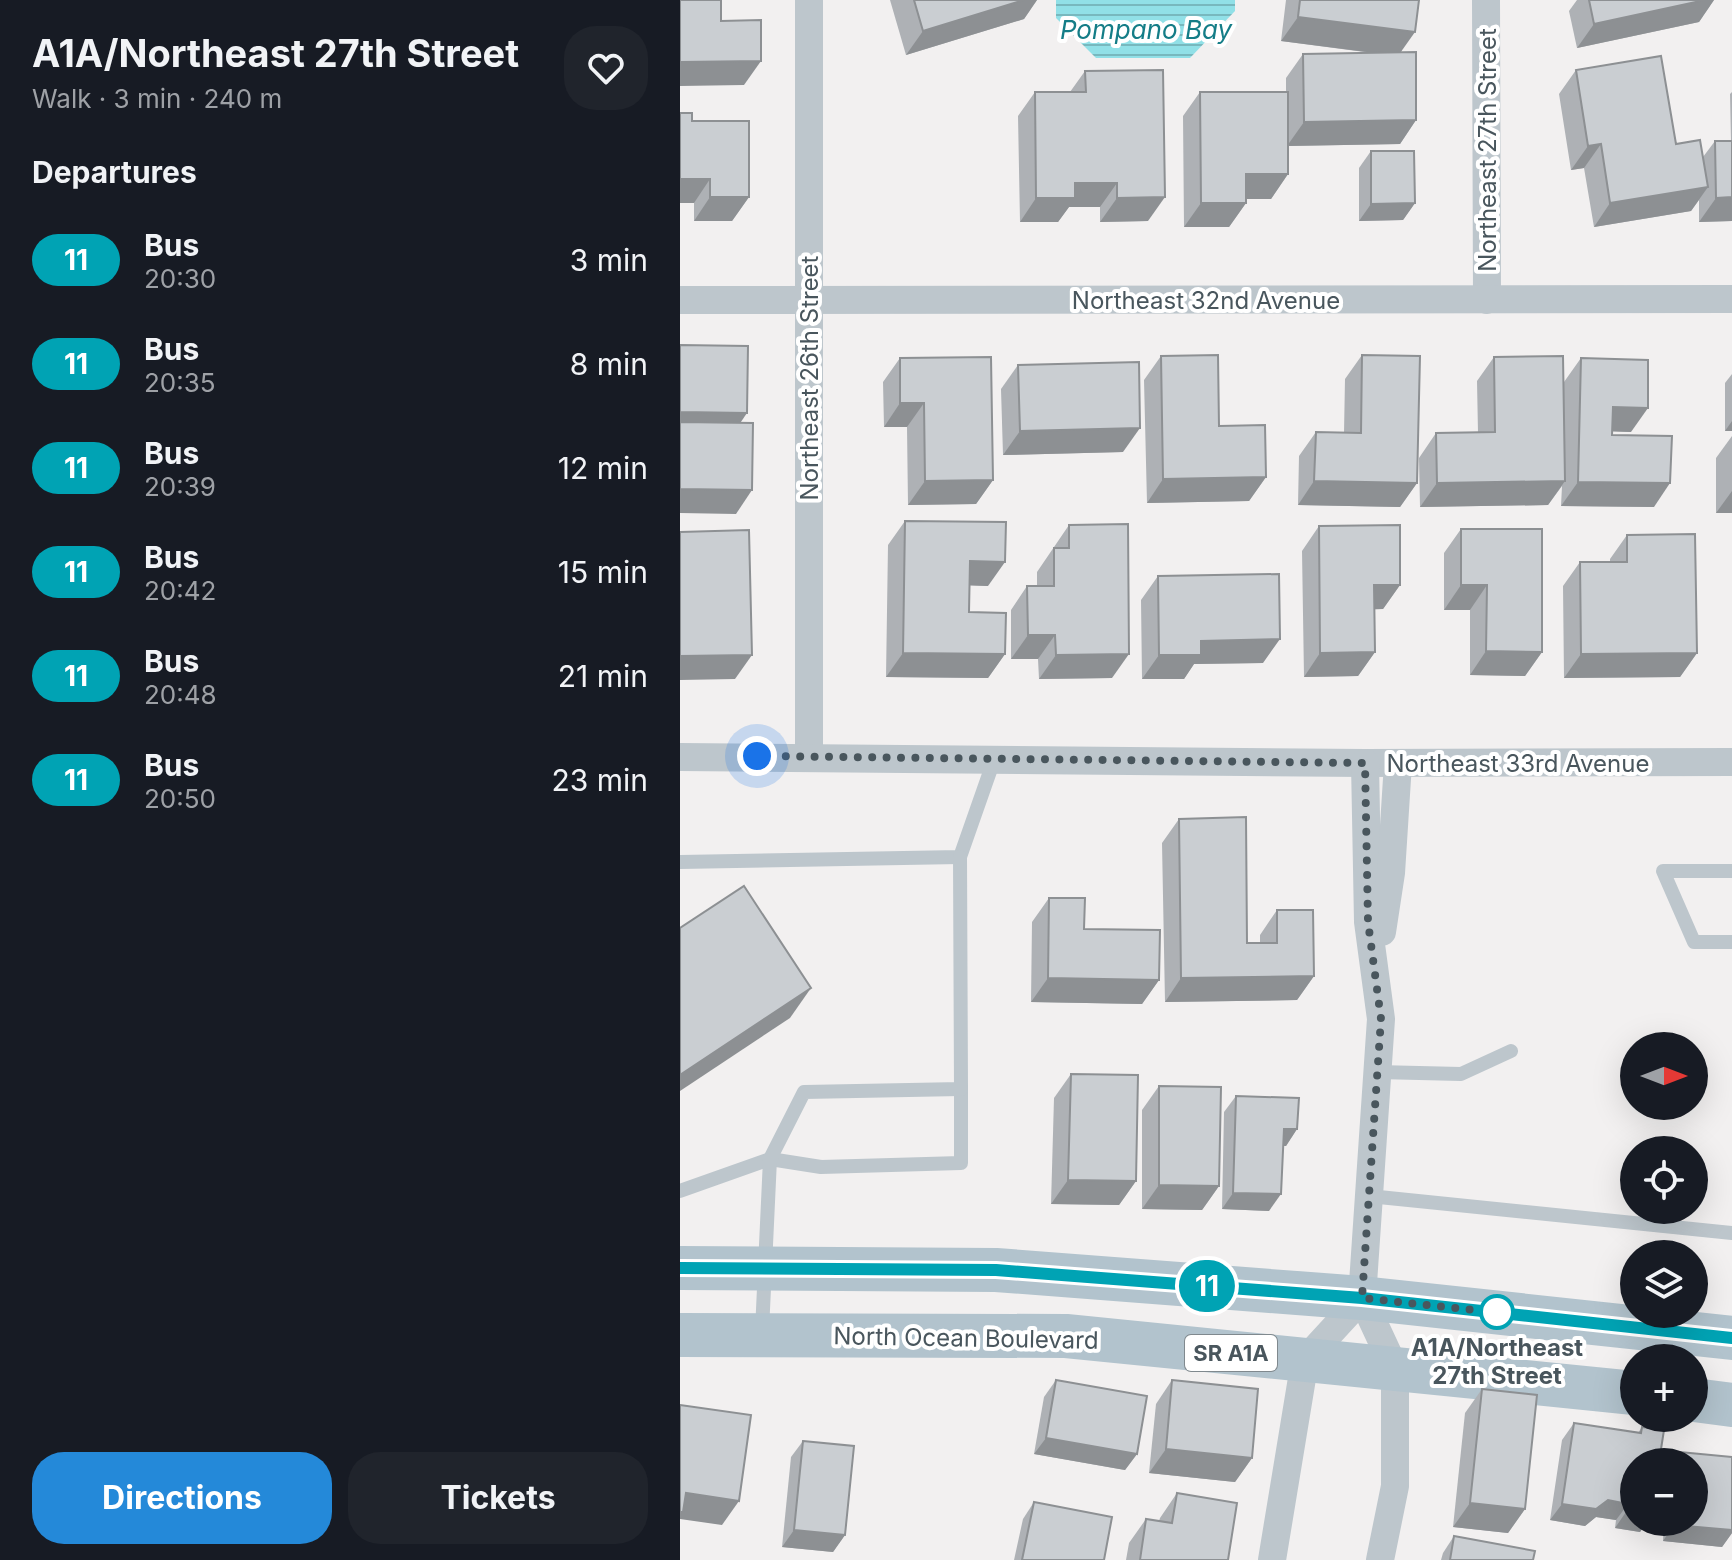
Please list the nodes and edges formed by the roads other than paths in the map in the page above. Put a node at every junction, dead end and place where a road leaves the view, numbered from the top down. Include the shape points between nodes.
1 (809, 0) edge
2 (1486, 0) edge
3 (1732, 299) edge
4 (680, 300) edge
5 (810, 300) junction
6 (1487, 300) junction
7 (809, 756) junction
8 (680, 757) edge
9 (994, 760) junction
10 (1732, 762) edge
11 (1365, 763) junction
12 (1398, 763) junction
13 (960, 857) junction
14 (680, 862) edge
15 (1732, 871) edge
16 (1732, 942) edge
17 (1375, 972) junction
18 (1511, 1051) dead end
19 (1377, 1072) junction
20 (961, 1089) junction
21 (770, 1159) junction
22 (680, 1191) edge
23 (1369, 1196) junction
24 (1732, 1233) edge
25 (680, 1268) edge
26 (765, 1269) junction
27 (1362, 1298) junction
28 (680, 1335) edge
29 (762, 1336) junction
30 (1732, 1338) edge
31 (1305, 1360) junction
32 (1395, 1369) junction
33 (1620, 1392) edge
34 (1708, 1402) edge
35 (1732, 1405) edge
36 (1272, 1560) edge
37 (1380, 1560) edge

1 - 5 street, Northeast 26th Street
2 - 6 street, Northeast 27th Street
3 - 6 street, Northeast 32nd Avenue
4 - 5 street, Northeast 32nd Avenue
5 - 6 street, Northeast 32nd Avenue
5 - 7 street, Northeast 26th Street
7 - 8 street, Northeast 33rd Avenue
7 - 9 street, Northeast 33rd Avenue
9 - 11 street, Northeast 33rd Avenue
9 - 13 lane
10 - 12 street, Northeast 33rd Avenue
11 - 12 street, Northeast 33rd Avenue
11 - 17 street via 1368,922
12 - 17 street via 1391,873
13 - 14 lane
13 - 20 lane
15 - 16 lane via 1663,871 1694,942
17 - 19 street via 1381,1019
18 - 19 lane via 1461,1074
19 - 23 street
20 - 21 lane via 804,1092
20 - 21 lane via 961,1163 821,1167
21 - 22 lane
21 - 26 lane
23 - 24 lane
23 - 27 street
25 - 26 main road
26 - 27 main road via 996,1270
26 - 29 lane
27 - 30 main road
27 - 31 street
27 - 32 street
28 - 29 main road, North Ocean Boulevard / SR A1A
29 - 31 main road, North Ocean Boulevard / SR A1A via 1066,1336
31 - 32 main road, North Ocean Boulevard / SR A1A
31 - 36 street
32 - 33 main road, North Ocean Boulevard / SR A1A
32 - 37 street via 1395,1486
34 - 35 main road

